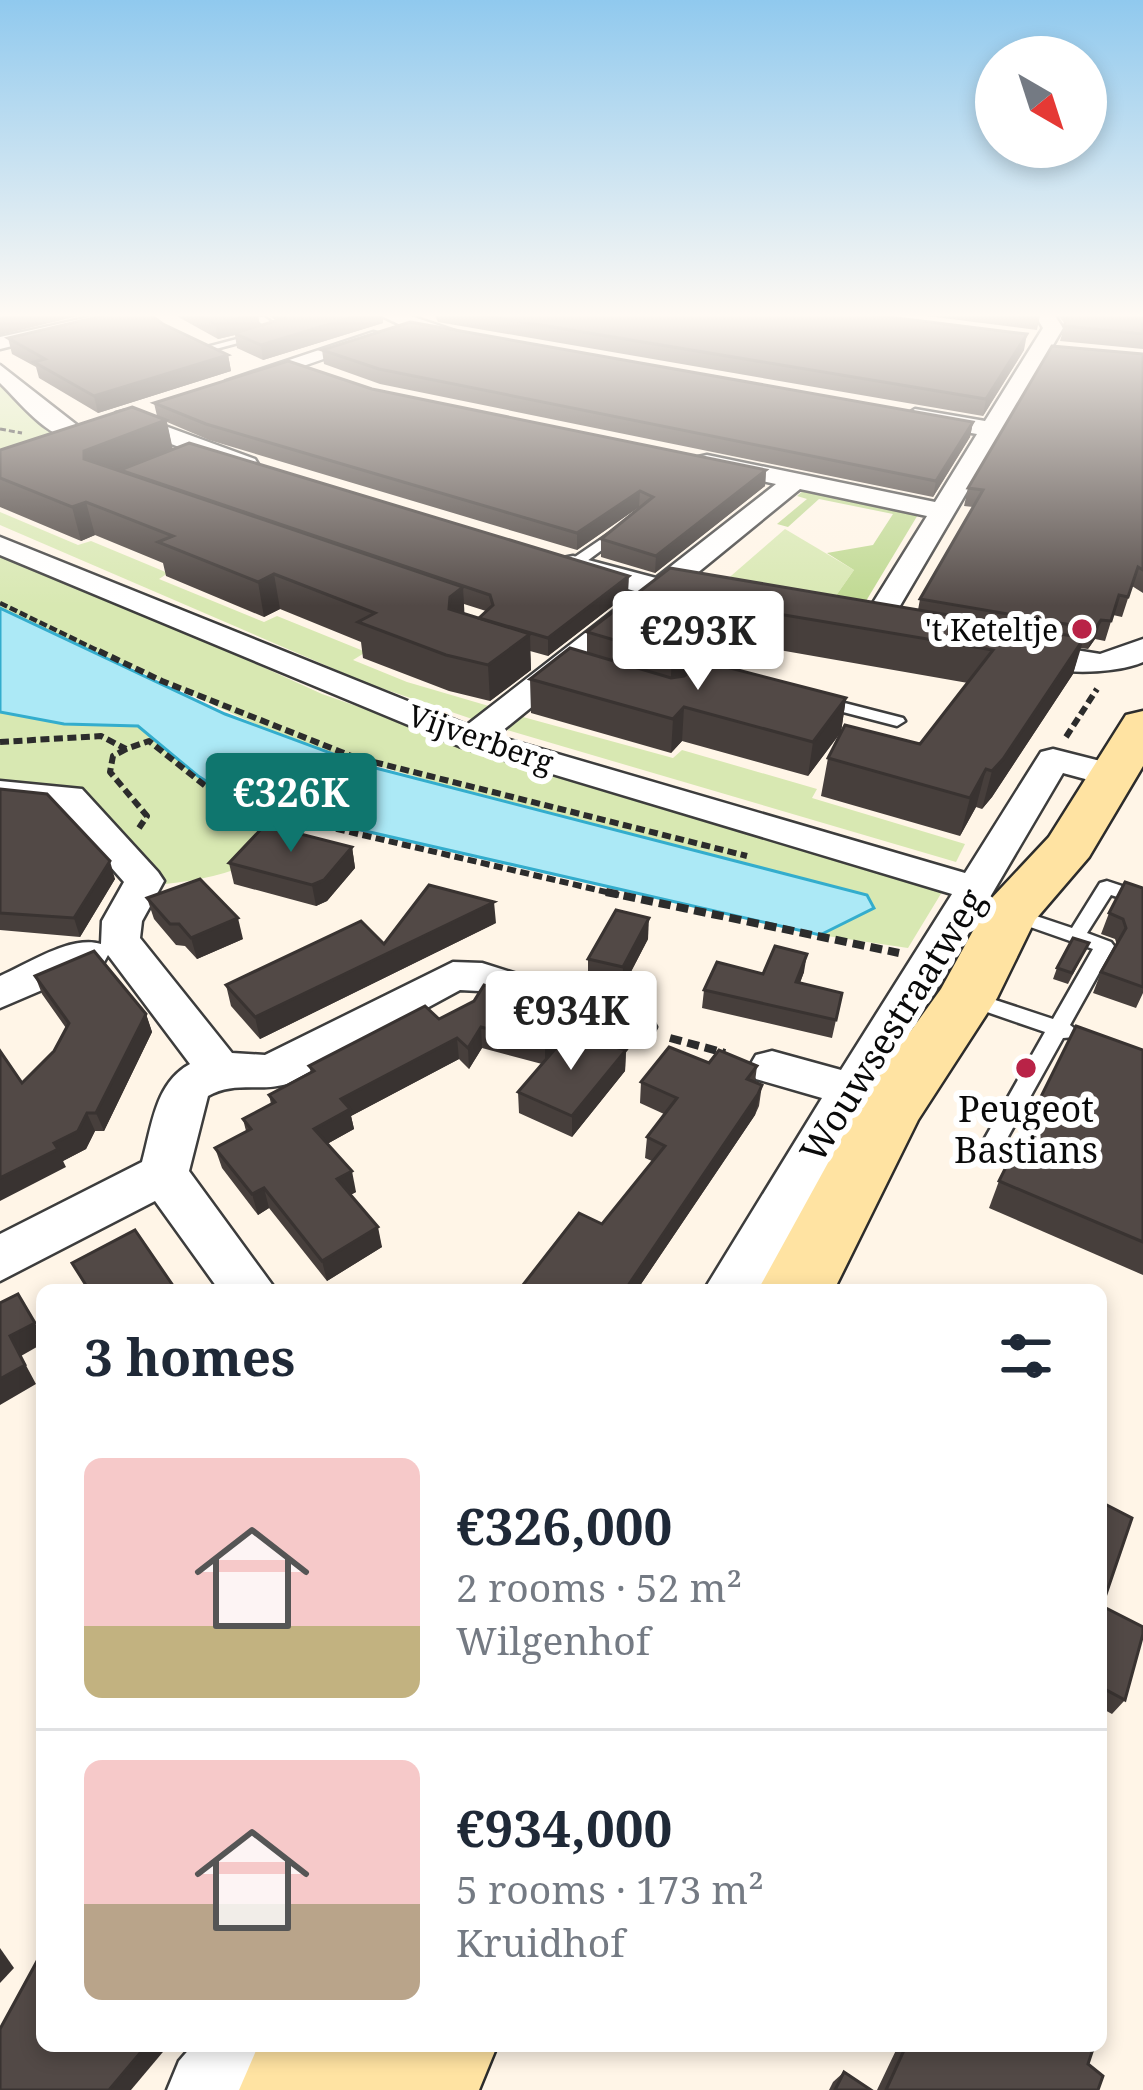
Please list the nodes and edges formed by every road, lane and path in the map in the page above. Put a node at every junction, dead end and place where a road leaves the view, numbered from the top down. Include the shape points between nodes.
1 (42, 411) edge
2 (145, 411) edge
3 (999, 411) edge
4 (898, 413) edge
5 (99, 426) junction
6 (989, 429) junction
7 (37, 446) edge
8 (678, 456) edge
9 (280, 474) edge
10 (795, 481) junction
11 (944, 512) junction
12 (642, 515) edge
13 (0, 545) edge
14 (563, 561) joint
15 (666, 588) junction
16 (736, 599) edge
17 (0, 602) edge
18 (876, 622) edge
19 (988, 644) edge
20 (1126, 673) edge
21 (814, 700) edge
22 (897, 721) dead end
23 (1143, 725) edge
24 (471, 739) junction
25 (0, 742) edge
26 (126, 749) junction
27 (1084, 767) junction
28 (0, 792) edge
29 (121, 854) junction
30 (763, 858) dead end
31 (1008, 893) junction
32 (1143, 899) edge
33 (1076, 936) junction
34 (119, 940) junction
35 (951, 980) junction
36 (0, 993) edge
37 (634, 1028) joint
38 (1057, 1028) junction
39 (1100, 1043) edge
40 (772, 1067) joint
41 (219, 1069) junction
42 (849, 1089) junction
43 (996, 1138) dead end
44 (163, 1174) junction
45 (0, 1259) edge
46 (245, 1284) edge
47 (734, 1284) edge
48 (799, 1284) edge
49 (240, 2052) edge
50 (324, 2052) edge
51 (438, 2052) edge
52 (208, 2090) edge
53 (296, 2090) edge
54 (419, 2090) edge

1 - 5 street via 58,425
2 - 5 street
3 - 6 street
4 - 6 street
5 - 7 street
5 - 9 street
6 - 11 street
8 - 10 street
10 - 11 street
10 - 15 street
11 - 18 street
12 - 14 lane
13 - 24 street, Vijverberg
14 - 15 street
15 - 16 street
15 - 24 street
17 - 30 path via 162,681 354,757
19 - 20 street
20 - 27 path
20 - 27 main road, Wouwsestraatweg via 1121,718
21 - 22 lane
23 - 27 main road, Wouwsestraatweg
24 - 31 street, Vijverberg
25 - 26 path via 101,736
26 - 29 path via 113,756 110,772 148,816
26 - 35 path via 149,741 213,792 260,811
27 - 31 main road, Wouwsestraatweg via 1070,846
28 - 29 street via 69,797
29 - 34 street via 144,881
31 - 33 lane
31 - 35 main road, Wouwsestraatweg
32 - 33 lane via 1107,887
33 - 38 lane via 1104,946
34 - 36 street
34 - 41 street
35 - 38 lane
35 - 42 street, Wouwsestraatweg
35 - 48 main road, Wouwsestraatweg
37 - 40 path
37 - 41 street via 482,977 453,976 271,1072
38 - 39 lane
38 - 43 lane
40 - 42 street
41 - 44 street via 187,1087
42 - 47 street, Wouwsestraatweg
44 - 45 street
44 - 46 street
49 - 52 street
50 - 53 main road
51 - 54 main road

